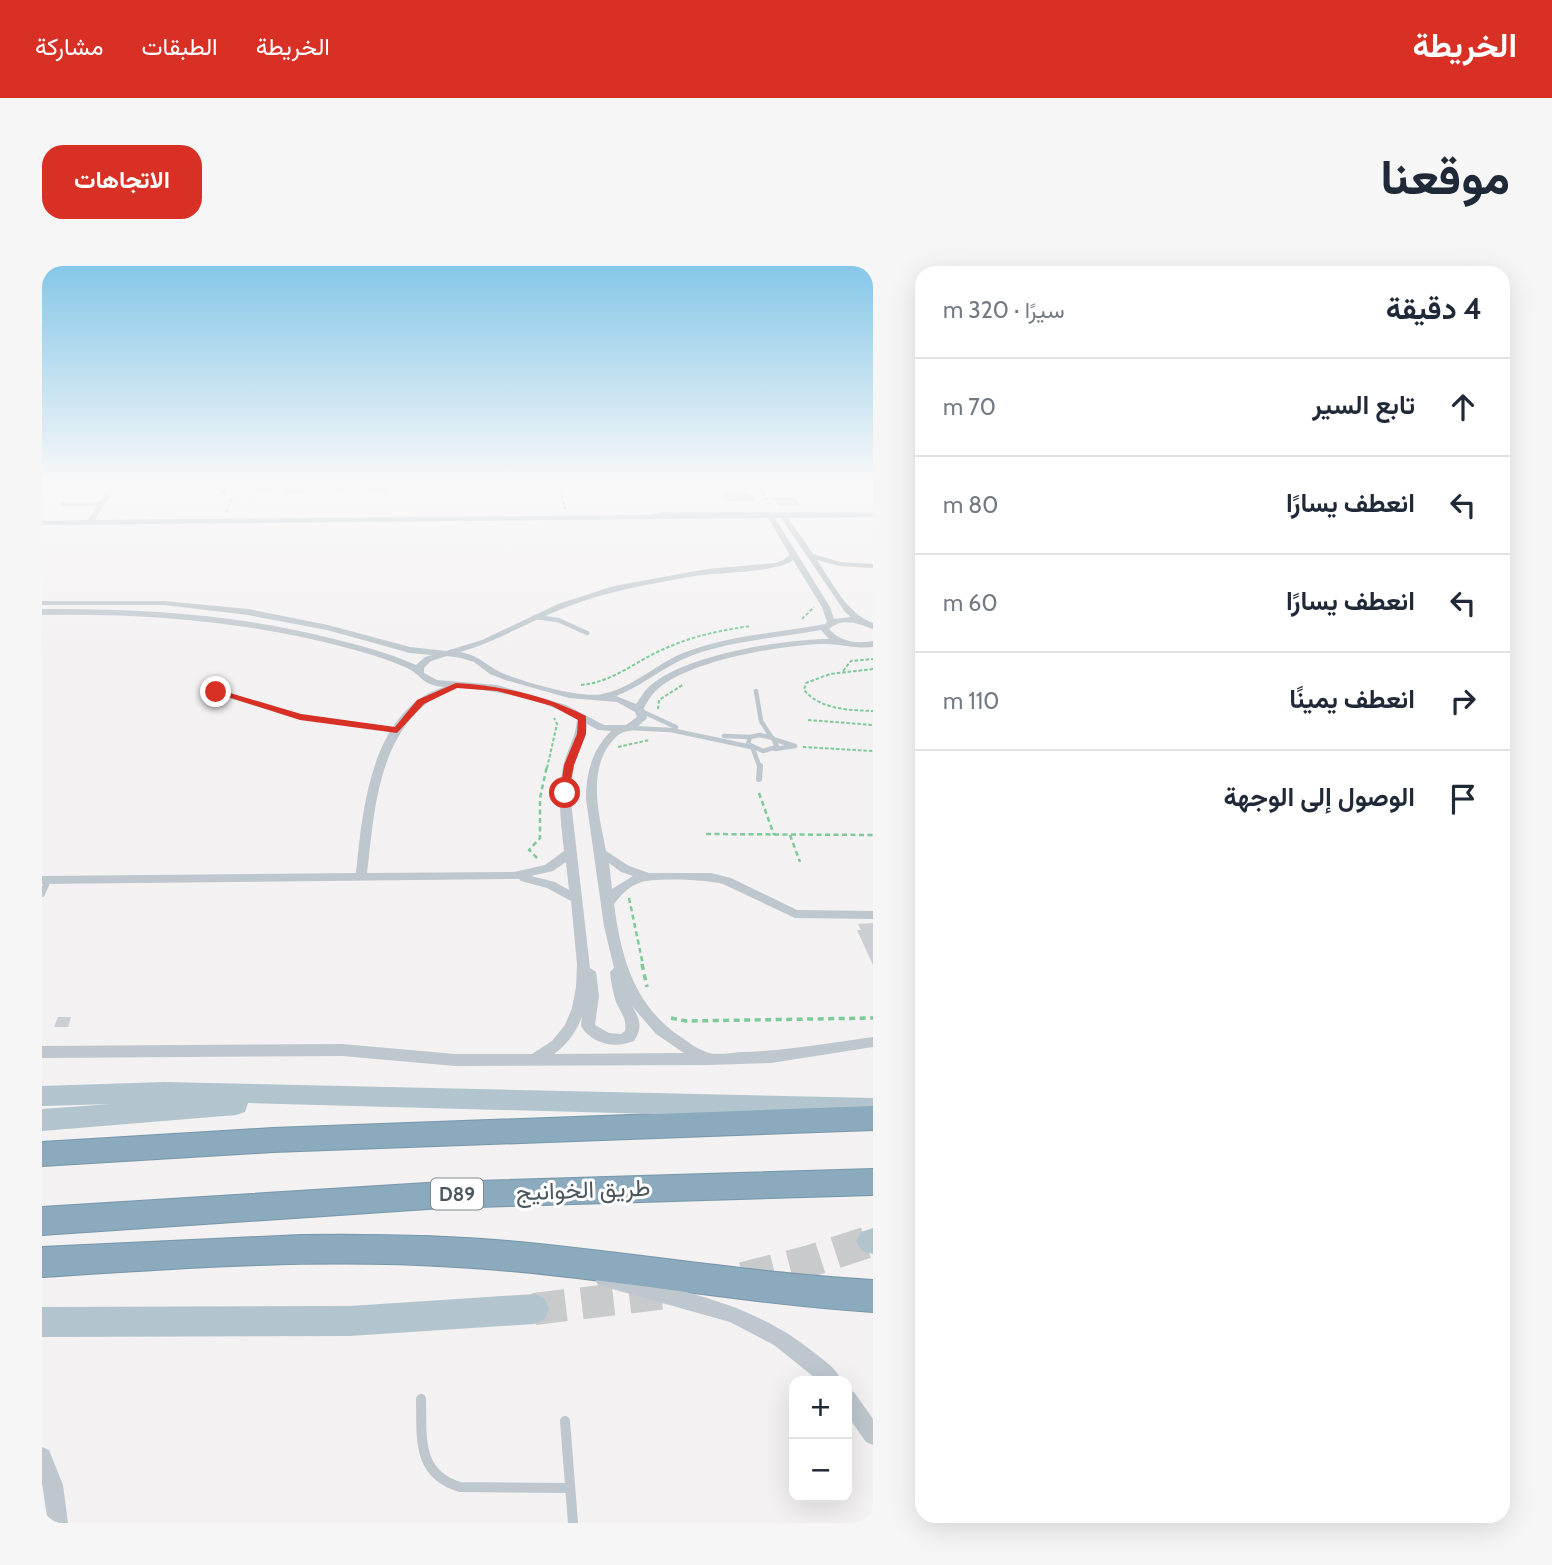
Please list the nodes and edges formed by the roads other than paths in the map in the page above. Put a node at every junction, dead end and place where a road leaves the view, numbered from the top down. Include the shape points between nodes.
1 (786, 544) edge
2 (803, 544) edge
3 (793, 556) junction
4 (812, 556) junction
5 (845, 565) junction
6 (771, 566) junction
7 (873, 566) edge
8 (806, 575) junction
9 (825, 575) junction
10 (42, 603) edge
11 (42, 612) edge
12 (536, 617) junction
13 (828, 624) junction
14 (869, 624) edge
15 (587, 633) dead end
16 (494, 638) junction
17 (839, 641) junction
18 (873, 644) edge
19 (444, 654) junction
20 (482, 664) junction
21 (421, 674) junction
22 (456, 685) junction
23 (756, 691) dead end
24 (216, 692) dead end
25 (601, 698) junction
26 (414, 707) junction
27 (640, 709) junction
28 (582, 718) junction
29 (761, 721) junction
30 (624, 729) junction
31 (397, 730) junction
32 (700, 734) junction
33 (751, 736) junction
34 (774, 739) junction
35 (752, 747) junction
36 (774, 749) junction
37 (760, 765) junction
38 (759, 779) dead end
39 (570, 853) junction
40 (601, 853) junction
41 (514, 876) junction
42 (649, 877) junction
43 (361, 878) junction
44 (45, 880) edge
45 (42, 894) edge
46 (576, 899) junction
47 (609, 902) junction
48 (873, 915) edge
49 (585, 962) junction
50 (618, 962) junction
51 (873, 1042) edge
52 (42, 1052) edge
53 (708, 1059) junction
54 (534, 1060) junction
55 (42, 1096) edge
56 (360, 1098) junction
57 (873, 1109) edge
58 (873, 1118) edge
59 (42, 1119) edge
60 (42, 1154) edge
61 (873, 1182) edge
62 (42, 1221) edge
63 (544, 1258) junction
64 (42, 1262) edge
65 (873, 1296) edge
66 (534, 1309) tunnel mouth
67 (42, 1322) edge
68 (826, 1376) edge
69 (421, 1399) dead end
70 (852, 1406) edge
71 (565, 1421) dead end
72 (873, 1435) edge
73 (42, 1457) edge
74 (570, 1488) junction
75 (58, 1523) edge
76 (573, 1523) edge

1 - 3 street
2 - 4 street
3 - 6 street
3 - 8 street
4 - 5 street
4 - 9 street
5 - 7 street
5 - 9 street via 830,568
6 - 8 street
6 - 12 street via 646,582
8 - 13 street via 828,611
9 - 14 street via 848,610
10 - 19 street via 164,603 228,609
11 - 21 street via 157,612 219,618 334,642 396,660
12 - 15 lane via 561,621
12 - 16 street
13 - 14 street via 844,620
13 - 17 street via 827,634
13 - 25 street via 711,646
16 - 19 street
16 - 20 street via 483,653
17 - 18 street
17 - 27 street via 778,644 709,661 652,690
19 - 20 street via 471,657
19 - 21 street via 422,663
20 - 25 street via 500,676 569,695
21 - 22 street via 435,684
21 - 26 street
22 - 26 street
22 - 28 street via 497,688 563,707
23 - 29 lane
24 - 31 lane via 300,717
25 - 27 street via 619,698
26 - 31 street
27 - 30 street via 639,722
27 - 32 lane via 658,721
28 - 30 street via 602,728
28 - 39 street via 582,734 566,778
29 - 33 lane
29 - 34 lane
30 - 32 lane
30 - 40 street via 604,744 594,768 592,793
31 - 43 street via 372,793
32 - 33 lane
32 - 35 lane
33 - 34 lane
33 - 35 lane via 747,742
34 - 36 lane via 778,743
34 - 36 lane via 794,746
35 - 36 lane
35 - 37 lane
36 - 37 lane
37 - 38 lane
39 - 41 street via 549,868
39 - 46 street
40 - 42 street via 625,869
40 - 47 street
41 - 43 street
41 - 46 street via 551,885
42 - 47 street via 626,884
42 - 48 street via 719,878 795,914
43 - 44 street
44 - 45 lane
46 - 49 street
47 - 50 street
49 - 50 street via 592,996 588,1026 592,1033 610,1041 628,1036 634,1023 620,994
49 - 54 street via 572,1025 558,1045
50 - 53 street via 630,991 651,1020 670,1038
51 - 53 street via 771,1057
52 - 54 street via 342,1050 455,1060
53 - 54 street
55 - 56 main road via 164,1092
56 - 57 main road
56 - 59 main road
58 - 60 highway via 273,1140
61 - 62 highway, طريق الخوانيج / D89 via 443,1195
63 - 64 highway via 367,1249
63 - 65 highway via 772,1288
63 - 68 street via 739,1315 785,1340
66 - 67 main road via 350,1321
69 - 74 lane via 425,1455 436,1479 460,1487
70 - 72 street
71 - 74 lane
73 - 75 street via 53,1485
74 - 76 lane

